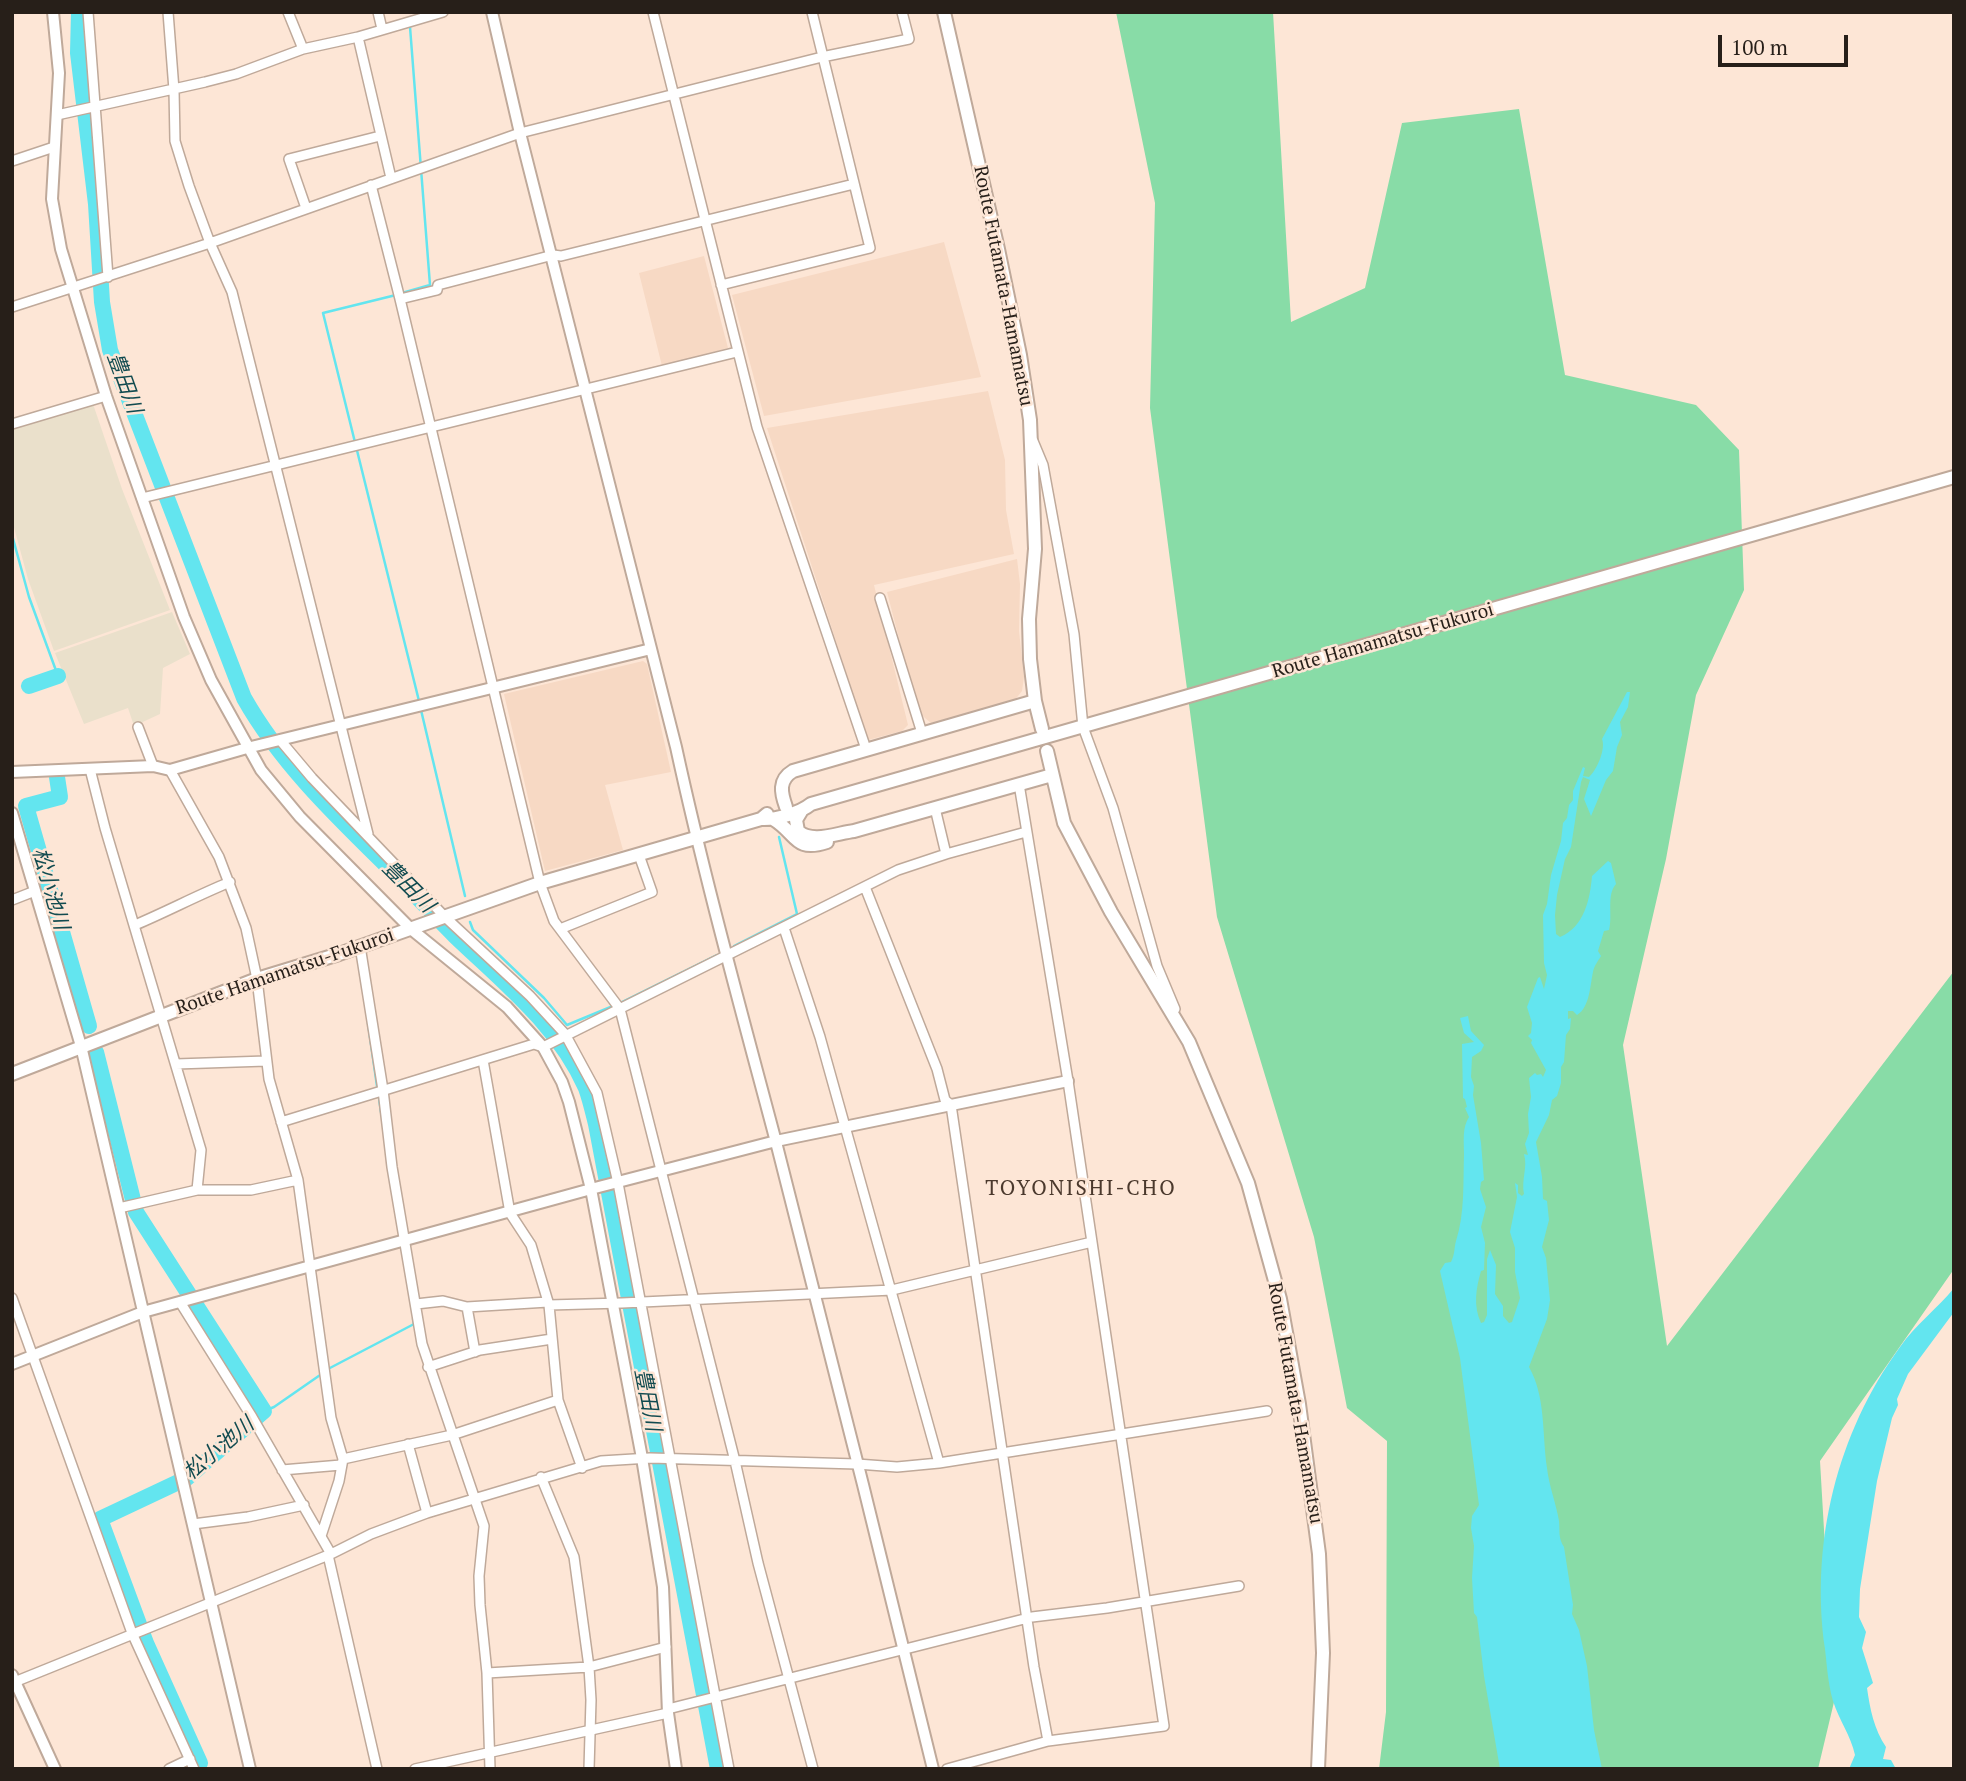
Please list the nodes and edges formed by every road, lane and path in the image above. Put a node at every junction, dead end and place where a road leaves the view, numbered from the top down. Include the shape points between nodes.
1 (53, 12) edge
2 (88, 12) edge
3 (168, 12) edge
4 (288, 12) edge
5 (378, 12) edge
6 (443, 12) edge
7 (492, 12) edge
8 (653, 12) edge
9 (812, 12) edge
10 (902, 12) edge
11 (944, 12) edge
12 (382, 29) junction
13 (358, 37) junction
14 (303, 48) junction
15 (822, 57) junction
16 (174, 90) junction
17 (673, 96) junction
18 (94, 107) junction
19 (57, 115) junction
20 (520, 133) junction
21 (380, 136) junction
22 (54, 147) junction
23 (12, 161) edge
24 (391, 178) junction
25 (854, 184) junction
26 (372, 185) junction
27 (306, 208) junction
28 (705, 220) junction
29 (210, 243) junction
30 (553, 255) junction
31 (107, 277) junction
32 (721, 285) junction
33 (72, 288) junction
34 (399, 295) junction
35 (12, 307) edge
36 (737, 352) junction
37 (585, 391) junction
38 (106, 396) junction
39 (12, 425) edge
40 (432, 427) junction
41 (1031, 439) junction
42 (276, 465) junction
43 (1954, 477) edge
44 (142, 498) junction
45 (880, 598) dead end
46 (651, 649) junction
47 (495, 687) junction
48 (1035, 701) junction
49 (341, 726) junction
50 (138, 727) dead end
51 (1083, 727) junction
52 (1042, 729) dead end
53 (922, 733) junction
54 (279, 741) junction
55 (247, 748) junction
56 (866, 749) junction
57 (1046, 751) dead end
58 (153, 766) junction
59 (90, 769) junction
60 (170, 770) junction
61 (12, 772) edge
62 (1052, 775) junction
63 (1019, 784) junction
64 (786, 807) junction
65 (807, 807) junction
66 (935, 808) junction
67 (12, 813) edge
68 (767, 819) junction
69 (854, 831) junction
70 (1026, 832) junction
71 (368, 836) junction
72 (696, 838) junction
73 (946, 854) junction
74 (639, 855) junction
75 (230, 882) junction
76 (540, 883) junction
77 (865, 887) junction
78 (35, 891) junction
79 (12, 901) edge
80 (445, 917) junction
81 (135, 925) junction
82 (785, 928) junction
83 (411, 929) junction
84 (561, 929) junction
85 (360, 946) junction
86 (727, 955) junction
87 (257, 979) junction
88 (618, 1006) junction
89 (162, 1015) junction
90 (565, 1034) junction
91 (1189, 1042) junction
92 (546, 1045) junction
93 (80, 1046) junction
94 (483, 1060) junction
95 (266, 1061) junction
96 (176, 1064) junction
97 (12, 1074) edge
98 (1068, 1081) junction
99 (383, 1090) junction
100 (951, 1105) junction
101 (281, 1122) junction
102 (844, 1126) junction
103 (776, 1141) junction
104 (662, 1171) junction
105 (298, 1180) junction
106 (617, 1183) junction
107 (595, 1189) junction
108 (197, 1191) junction
109 (128, 1205) junction
110 (510, 1213) junction
111 (402, 1241) junction
112 (1092, 1242) junction
113 (311, 1266) junction
114 (976, 1271) junction
115 (892, 1290) junction
116 (814, 1294) junction
117 (12, 1298) edge
118 (694, 1300) junction
119 (181, 1302) junction
120 (641, 1302) junction
121 (549, 1303) junction
122 (617, 1303) junction
123 (416, 1304) junction
124 (467, 1307) junction
125 (143, 1312) junction
126 (552, 1339) junction
127 (475, 1352) junction
128 (33, 1356) junction
129 (12, 1364) edge
130 (428, 1367) junction
131 (558, 1400) junction
132 (1267, 1411) dead end
133 (1120, 1434) junction
134 (452, 1435) junction
135 (408, 1444) junction
136 (1003, 1453) junction
137 (646, 1458) junction
138 (668, 1459) junction
139 (735, 1461) junction
140 (342, 1462) junction
141 (939, 1463) junction
142 (857, 1464) junction
143 (582, 1468) junction
144 (282, 1470) junction
145 (541, 1478) junction
146 (474, 1498) junction
147 (304, 1504) junction
148 (427, 1513) junction
149 (193, 1524) junction
150 (321, 1536) junction
151 (329, 1555) junction
152 (1239, 1586) dead end
153 (1146, 1601) junction
154 (211, 1602) junction
155 (1027, 1618) junction
156 (137, 1631) junction
157 (666, 1647) junction
158 (903, 1648) junction
159 (589, 1667) junction
160 (487, 1673) junction
161 (789, 1679) junction
162 (13, 1680) edge
163 (715, 1697) junction
164 (668, 1711) junction
165 (590, 1731) junction
166 (1048, 1741) junction
167 (490, 1751) junction
168 (191, 1763) edge
169 (55, 1769) edge
170 (169, 1769) edge
171 (250, 1769) edge
172 (377, 1769) edge
173 (415, 1769) edge
174 (490, 1769) edge
175 (589, 1769) edge
176 (676, 1769) edge
177 (729, 1769) edge
178 (813, 1769) edge
179 (933, 1769) edge
180 (947, 1769) edge
181 (1318, 1769) edge

1 - 19 street via 59,74
2 - 18 street
3 - 16 street
4 - 14 street
5 - 12 street
6 - 12 street
7 - 20 street
8 - 17 street
9 - 15 street
10 - 15 street via 909,39
11 - 41 main road, Route Futamata-Hamamatsu via 1020,355
12 - 13 street
13 - 14 street
13 - 21 street
14 - 16 street via 236,74
15 - 17 street
15 - 25 street
16 - 18 street
16 - 29 street via 175,141
17 - 20 street
17 - 28 street
18 - 19 street
18 - 31 street
19 - 22 street
20 - 24 street
20 - 30 street
21 - 24 street
21 - 27 street via 289,159
22 - 23 street
22 - 33 street via 52,199
24 - 26 street
25 - 28 street
25 - 32 street via 870,248
26 - 27 street
26 - 34 street
27 - 29 street
28 - 30 street
28 - 32 street
29 - 31 street
29 - 42 street via 232,292
30 - 34 street via 438,285 437,290
30 - 37 street
31 - 33 street
32 - 36 street
33 - 35 street
33 - 38 street
34 - 40 street
36 - 37 street
36 - 56 street via 757,427
37 - 40 street
37 - 46 street
38 - 39 street
38 - 44 street
40 - 42 street
40 - 47 street
41 - 48 main road, Route Futamata-Hamamatsu via 1035,549 1030,659
41 - 51 street via 1043,465 1050,501 1074,634
42 - 44 street
42 - 49 street
43 - 51 main road, Route Hamamatsu-Fukuroi
44 - 55 street via 184,617
45 - 53 street
46 - 47 street
46 - 72 street
47 - 49 street
47 - 76 street
48 - 52 main road, Route Futamata-Hamamatsu
48 - 53 main road
49 - 54 street
49 - 71 street
50 - 58 street
51 - 65 main road, Route Hamamatsu-Fukuroi
51 - 91 street via 1113,808 1157,966
53 - 56 main road
54 - 55 street
54 - 71 street
55 - 60 street
55 - 83 street via 300,817
56 - 64 main road via 788,774 781,785
57 - 62 main road, Route Futamata-Hamamatsu
58 - 59 street
58 - 60 street
59 - 61 street
59 - 81 street
60 - 75 street
62 - 63 main road
62 - 91 main road, Route Futamata-Hamamatsu via 1064,823 1085,864
63 - 66 main road
63 - 70 street
64 - 65 main road, Route Hamamatsu-Fukuroi via 803,803
64 - 68 main road, Route Hamamatsu-Fukuroi via 768,813
65 - 68 main road, Route Hamamatsu-Fukuroi
65 - 69 main road via 797,816 796,825 806,837
66 - 69 main road
66 - 73 street
67 - 78 street
68 - 69 main road via 783,825 795,840 808,846
68 - 72 main road, Route Hamamatsu-Fukuroi
70 - 73 street
70 - 98 street
71 - 80 street
72 - 74 main road, Route Hamamatsu-Fukuroi
72 - 86 street
73 - 77 street
74 - 76 main road, Route Hamamatsu-Fukuroi
74 - 84 street via 652,892
75 - 81 street
75 - 87 street
76 - 80 main road, Route Hamamatsu-Fukuroi
76 - 84 street
77 - 82 street
77 - 100 street via 945,1100
78 - 79 street
78 - 93 street
80 - 83 main road, Route Hamamatsu-Fukuroi
80 - 90 street
81 - 89 street
82 - 86 street
82 - 102 street
83 - 85 main road, Route Hamamatsu-Fukuroi
83 - 92 street via 482,984
84 - 88 street
85 - 87 main road, Route Hamamatsu-Fukuroi
85 - 99 street
86 - 88 street
86 - 103 street
87 - 89 main road, Route Hamamatsu-Fukuroi
87 - 95 street
88 - 90 street
88 - 104 street
89 - 93 main road, Route Hamamatsu-Fukuroi
89 - 96 street
90 - 92 street
90 - 106 street via 597,1093
91 - 181 main road, Route Futamata-Hamamatsu via 1248,1183 1280,1299 1319,1554 1323,1653
92 - 94 street via 534,1044
92 - 107 street
93 - 97 main road, Route Hamamatsu-Fukuroi
93 - 109 street
94 - 99 street
94 - 110 street
95 - 96 street
95 - 101 street
96 - 108 street via 201,1150
98 - 100 street
98 - 112 street
99 - 101 street
99 - 111 street
100 - 102 street
100 - 114 street
101 - 105 street
102 - 103 street
102 - 115 street
103 - 104 street
103 - 116 street
104 - 106 street
104 - 118 street
105 - 108 street via 251,1190
105 - 113 street
106 - 107 street
106 - 120 street
107 - 110 street
107 - 122 street
108 - 109 street
109 - 125 street
110 - 111 street
110 - 121 street via 531,1245
111 - 113 street
111 - 123 street
112 - 114 street
112 - 133 street
113 - 119 street
113 - 140 street via 331,1418
114 - 115 street
114 - 136 street
115 - 116 street
115 - 141 street
116 - 118 street
116 - 142 street
117 - 128 street
118 - 120 street
118 - 139 street
119 - 125 street
119 - 144 street
120 - 122 street
120 - 138 street
121 - 122 street
121 - 124 street
121 - 126 street
122 - 137 street
123 - 124 street via 443,1301
123 - 130 street
124 - 127 street
125 - 128 street
125 - 149 street
126 - 127 street
126 - 131 street
127 - 130 street
128 - 129 street
128 - 156 street
130 - 134 street
131 - 134 street
131 - 143 street
132 - 133 street
133 - 136 street
133 - 153 street
134 - 135 street
134 - 146 street
135 - 140 street
135 - 148 street
136 - 141 street
136 - 155 street
137 - 138 street
137 - 143 street via 601,1461
137 - 157 street
138 - 139 street
138 - 163 street
139 - 142 street
139 - 161 street
140 - 144 street
140 - 150 street
141 - 142 street
142 - 158 street
143 - 145 street
144 - 147 street
145 - 146 street
145 - 159 street via 574,1557
146 - 148 street
146 - 160 street via 484,1527 479,1576
147 - 149 street
147 - 150 street
148 - 151 street
149 - 154 street
150 - 151 street
151 - 154 street
151 - 172 street
152 - 153 street
153 - 155 street
153 - 166 street via 1164,1726
154 - 156 street
154 - 171 street
155 - 158 street
155 - 166 street
156 - 162 street
156 - 168 street
157 - 159 street
157 - 164 street
158 - 161 street
158 - 179 street
159 - 160 street
159 - 165 street
160 - 167 street
161 - 163 street
161 - 178 street
162 - 169 street
163 - 164 street
163 - 177 street
164 - 165 street
164 - 176 street
165 - 167 street
165 - 175 street
166 - 180 street
167 - 173 street
167 - 174 street
168 - 170 street

